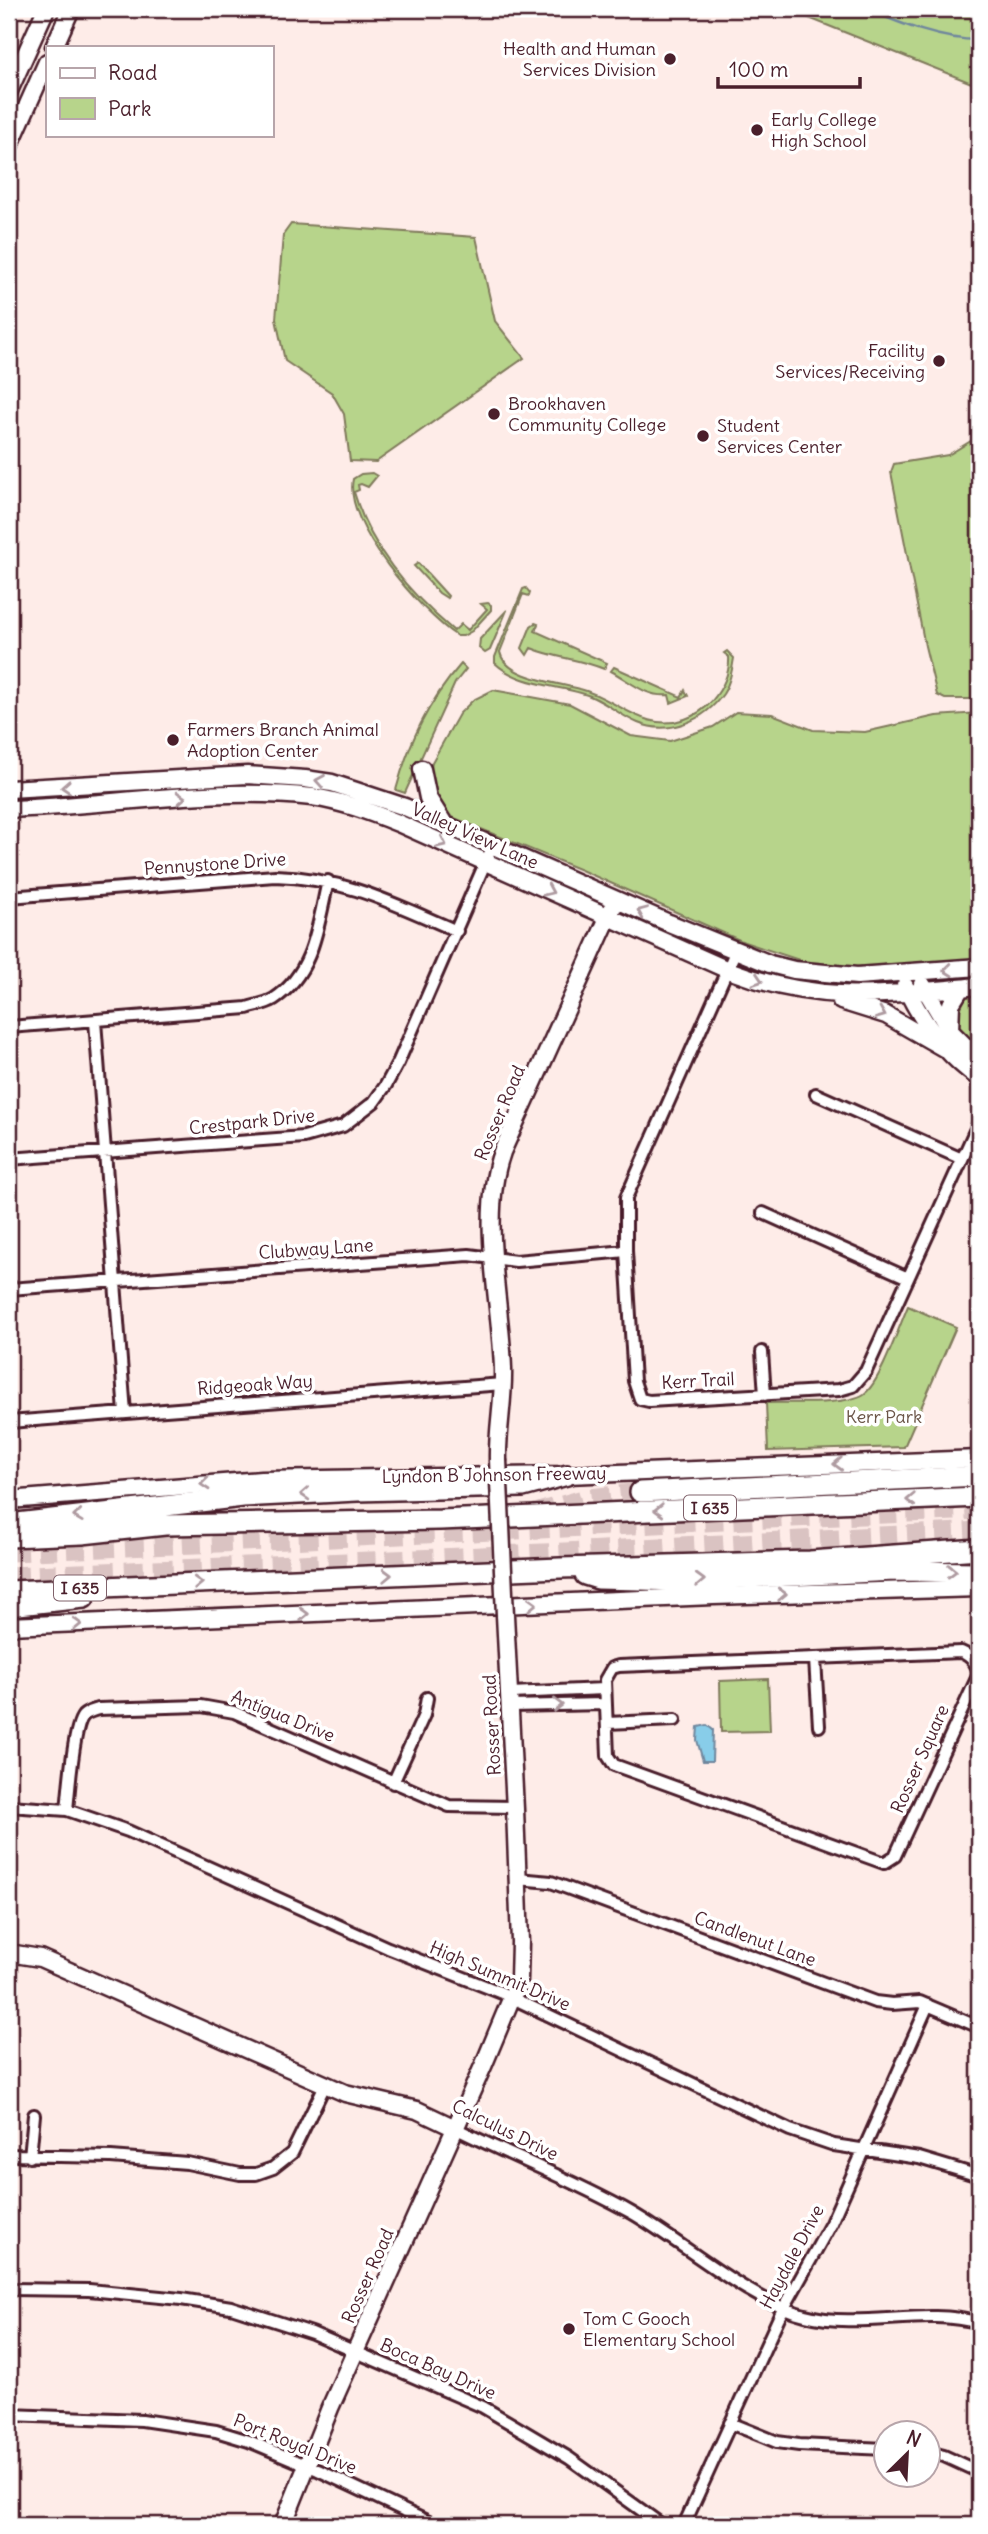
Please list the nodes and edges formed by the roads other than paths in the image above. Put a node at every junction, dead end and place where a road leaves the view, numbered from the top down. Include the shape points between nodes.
1 (46, 9) edge
2 (71, 9) edge
3 (54, 46) edge
4 (46, 64) edge
5 (9, 91) edge
6 (9, 147) edge
7 (422, 769) dead end
8 (122, 783) junction
9 (9, 789) edge
10 (123, 801) junction
11 (9, 810) edge
12 (445, 824) junction
13 (493, 845) junction
14 (486, 863) junction
15 (328, 881) junction
16 (9, 897) edge
17 (616, 900) junction
18 (609, 917) junction
19 (457, 932) junction
20 (736, 950) junction
21 (979, 967) edge
22 (728, 970) junction
23 (916, 973) junction
24 (899, 974) junction
25 (979, 986) edge
26 (961, 988) junction
27 (816, 992) junction
28 (926, 992) junction
29 (908, 993) junction
30 (95, 1021) junction
31 (9, 1027) edge
32 (950, 1031) junction
33 (947, 1050) junction
34 (979, 1060) edge
35 (979, 1078) edge
36 (816, 1094) dead end
37 (979, 1122) edge
38 (105, 1152) junction
39 (9, 1158) edge
40 (962, 1160) junction
41 (763, 1213) dead end
42 (626, 1251) junction
43 (495, 1258) junction
44 (908, 1278) junction
45 (115, 1282) junction
46 (9, 1289) edge
47 (762, 1352) dead end
48 (503, 1384) junction
49 (765, 1395) junction
50 (125, 1413) junction
51 (9, 1422) edge
52 (979, 1459) edge
53 (567, 1475) junction
54 (979, 1476) edge
55 (640, 1492) tunnel mouth
56 (979, 1497) edge
57 (9, 1500) edge
58 (9, 1524) edge
59 (9, 1537) edge
60 (979, 1549) edge
61 (560, 1568) junction
62 (979, 1572) edge
63 (150, 1585) junction
64 (979, 1588) edge
65 (9, 1591) edge
66 (9, 1606) edge
67 (9, 1626) edge
68 (815, 1659) junction
69 (604, 1689) junction
70 (427, 1698) dead end
71 (510, 1700) junction
72 (605, 1704) junction
73 (675, 1720) dead end
74 (607, 1723) junction
75 (819, 1726) dead end
76 (393, 1783) junction
77 (9, 1806) edge
78 (515, 1807) junction
79 (67, 1810) junction
80 (518, 1879) junction
81 (9, 1953) edge
82 (513, 1997) junction
83 (928, 2005) junction
84 (979, 2027) edge
85 (326, 2083) junction
86 (34, 2115) dead end
87 (455, 2127) junction
88 (863, 2149) junction
89 (9, 2155) edge
90 (30, 2157) junction
91 (979, 2176) edge
92 (9, 2289) edge
93 (784, 2307) junction
94 (979, 2323) edge
95 (355, 2352) junction
96 (9, 2415) edge
97 (730, 2423) junction
98 (872, 2448) edge
99 (942, 2455) edge
100 (307, 2466) junction
101 (979, 2472) edge
102 (283, 2525) edge
103 (435, 2525) edge
104 (662, 2525) edge
105 (684, 2525) edge

1 - 5 main road
2 - 3 main road
4 - 6 main road
7 - 12 main road via 428,798
8 -> 9 main road, Valley View Lane
8 - 10 main road
12 -> 8 main road, Valley View Lane via 386,799 305,779 236,776
10 - 11 main road, Valley View Lane
10 -> 14 main road, Valley View Lane via 239,794 313,797 398,822
12 - 13 main road, Valley View Lane
13 - 14 street, Crestpark Drive
13 - 17 main road, Valley View Lane
14 -> 18 main road, Valley View Lane
14 - 19 street, Crestpark Drive
15 - 16 street, Pennystone Drive via 275,876
15 - 19 street, Pennystone Drive via 370,893
15 - 30 street via 304,969 272,1000 247,1008
17 - 18 main road, Rosser Road
20 -> 17 main road, Valley View Lane
18 - 22 main road, Valley View Lane
18 - 43 main road, Rosser Road via 497,1167 492,1198
19 - 38 street, Crestpark Drive via 386,1085 374,1102 342,1126 304,1137
20 - 22 street, Kerr Trail
20 - 24 main road, Valley View Lane via 794,970 858,976
21 -> 23 main road, Valley View Lane
22 -> 27 main road, Valley View Lane via 774,986
22 - 42 street, Kerr Trail via 629,1188
23 - 24 main road, Valley View Lane
23 - 28 main road
24 - 29 main road
25 - 26 main road, Valley View Lane
26 - 28 main road, Valley View Lane
26 - 32 main road via 951,1004
27 - 29 main road, Valley View Lane
27 -> 33 main road via 886,1015
28 - 29 main road, Valley View Lane
28 - 32 main road
29 - 33 main road
30 - 31 street
30 - 38 street
32 - 34 main road
33 - 35 main road
36 - 40 street
37 - 40 street, Kerr Trail
38 - 39 street, Crestpark Drive
38 - 45 street
40 - 44 street, Kerr Trail
41 - 44 street
42 - 43 street, Clubway Lane via 516,1261
42 - 49 street, Kerr Trail via 634,1381 640,1399
43 - 45 street, Clubway Lane via 469,1255
43 - 48 main road, Rosser Road
44 - 49 street, Kerr Trail via 859,1381 839,1390
45 - 46 street, Clubway Lane
45 - 50 street
47 - 49 street
48 - 50 street, Ridgeoak Way
48 - 71 main road, Rosser Road, bridge via 498,1460
50 - 51 street, Ridgeoak Way
52 -> 53 main road, Lyndon B Johnson Freeway
53 -> 57 main road, Lyndon B Johnson Freeway via 273,1479
53 -> 58 highway via 523,1487 243,1497
54 - 55 highway
56 -> 59 highway, I 635 via 440,1520 165,1525
60 - 61 highway, I 635 via 810,1561
61 -> 62 highway via 598,1579 682,1581 895,1571
63 -> 61 highway, I 635
63 - 65 highway, I 635
63 - 66 highway via 73,1601
67 -> 64 main road
68 - 69 street, Rosser Square via 619,1666 607,1674
68 - 74 street, Rosser Square via 961,1652 975,1661 977,1678 895,1856 884,1863 614,1765 608,1756
68 - 75 street
69 - 71 street
69 - 72 street, Rosser Square
70 - 76 street via 424,1716
71 -> 72 street
71 - 78 main road, Rosser Road
72 - 74 street, Rosser Square
73 - 74 street
76 - 78 street, Antigua Drive via 449,1806
76 - 79 street, Antigua Drive via 234,1712 201,1706 98,1709 81,1719
77 - 79 street, High Summit Drive
78 - 80 main road, Rosser Road
79 - 82 street, High Summit Drive via 128,1831 388,1948
80 - 82 main road, Rosser Road via 520,1962
80 - 83 street, Candlenut Lane via 551,1882 875,2002
81 - 85 main road, Calculus Drive via 40,1958
82 - 87 main road, Rosser Road
82 - 88 street, High Summit Drive via 790,2130
83 - 84 street, Candlenut Lane
83 - 88 street, Haydale Drive
85 - 87 main road, Calculus Drive
85 - 90 street via 292,2153 256,2174 111,2157
86 - 90 street
87 - 93 street, Calculus Drive via 606,2199
87 - 95 main road, Rosser Road
88 - 91 street, High Summit Drive via 919,2158
88 - 93 street, Haydale Drive via 831,2223
89 - 90 street
92 - 95 street, Boca Bay Drive via 89,2290 219,2305 266,2317
93 - 94 street, Calculus Drive via 846,2321 952,2318
93 - 97 street, Haydale Drive
95 - 100 main road, Rosser Road
95 - 104 street, Boca Bay Drive via 483,2407 569,2458
96 - 100 street, Port Royal Drive via 191,2425 249,2441
97 - 98 street via 776,2442
97 - 105 street, Haydale Drive
99 - 101 street
100 - 102 main road, Rosser Road
100 - 103 street, Port Royal Drive

